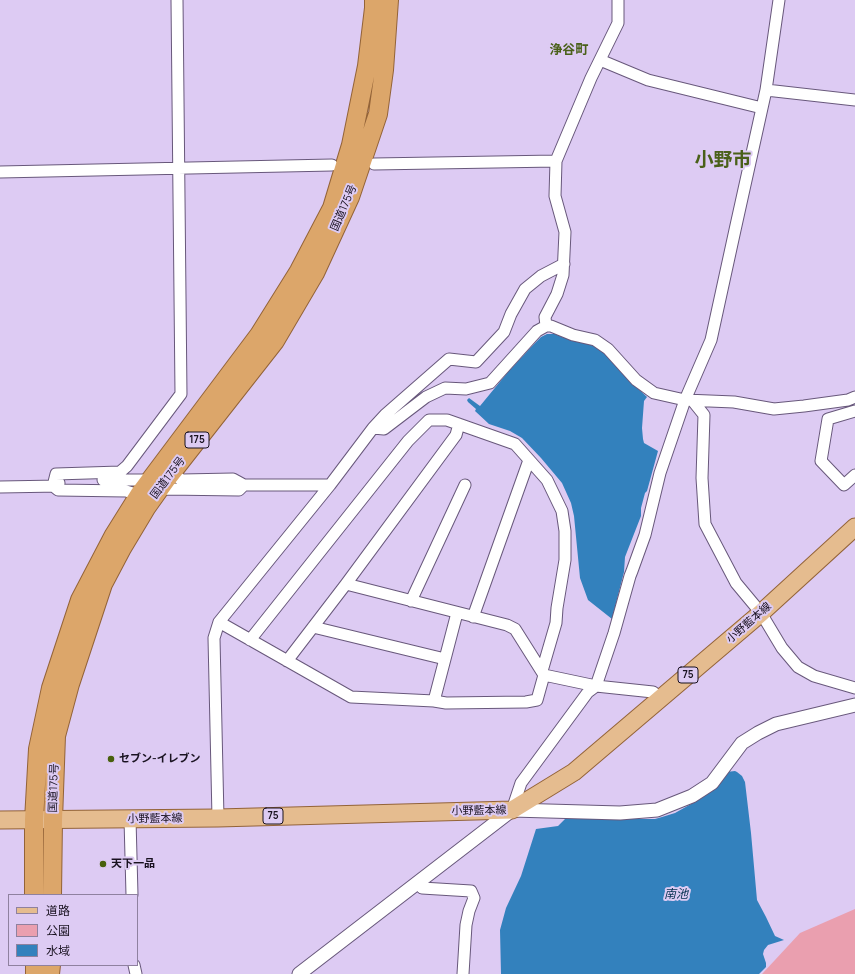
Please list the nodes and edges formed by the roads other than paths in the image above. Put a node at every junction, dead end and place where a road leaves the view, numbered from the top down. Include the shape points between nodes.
1 (177, 0) edge
2 (374, 0) edge
3 (389, 0) edge
4 (618, 0) edge
5 (779, 0) edge
6 (600, 60) junction
7 (766, 90) junction
8 (855, 100) edge
9 (762, 108) junction
10 (556, 161) junction
11 (353, 164) junction
12 (179, 168) junction
13 (0, 172) edge
14 (564, 264) junction
15 (546, 326) junction
16 (855, 397) edge
17 (689, 400) junction
18 (855, 411) edge
19 (459, 424) junction
20 (373, 428) junction
21 (529, 460) junction
22 (855, 475) edge
23 (174, 479) junction
24 (154, 485) junction
25 (244, 485) junction
26 (330, 485) junction
27 (464, 485) dead end
28 (53, 486) junction
29 (0, 487) edge
30 (134, 490) junction
31 (855, 527) edge
32 (346, 584) junction
33 (411, 601) junction
34 (457, 612) junction
35 (761, 612) junction
36 (474, 616) junction
37 (219, 622) junction
38 (313, 627) junction
39 (250, 640) junction
40 (445, 659) junction
41 (287, 661) junction
42 (543, 673) junction
43 (596, 686) junction
44 (855, 688) edge
45 (661, 699) junction
46 (434, 701) junction
47 (855, 705) edge
48 (512, 810) junction
49 (218, 818) junction
50 (130, 819) junction
51 (0, 820) edge
52 (34, 820) junction
53 (53, 820) junction
54 (418, 883) junction
55 (34, 894) edge
56 (52, 894) edge
57 (132, 894) edge
58 (299, 974) edge
59 (463, 974) edge

1 - 12 street
2 - 11 highway, 国道175号 / 175 via 367,66 351,144
3 - 11 highway, 国道175号 / 175 via 378,114
4 - 6 street via 618,23
5 - 7 street
6 - 9 street via 648,80
6 - 10 street
7 - 8 street
7 - 9 street
9 - 17 street via 711,340
10 - 11 street via 427,163 427,158
10 - 14 street via 555,196 565,232
11 - 12 street via 268,172 269,166
11 - 23 highway, 国道175号 / 175 via 350,197 315,273 275,341
11 - 24 highway, 国道175号 / 175 via 291,284 259,335
12 - 13 street
12 - 28 street via 181,394 120,472 56,474
14 - 15 street via 557,294 546,317
14 - 20 street via 540,276 525,289 504,332 476,362 449,359
15 - 17 street via 595,340 608,349 636,380 654,393
15 - 20 street via 537,331 490,383 466,389 445,388 426,397 384,429
16 - 17 street via 774,409 734,402
17 - 35 street via 704,415 702,478 705,524 736,583
17 - 43 street via 660,473 645,535
18 - 22 street via 828,419 821,461 844,485
19 - 21 street via 515,444
19 - 32 street via 456,435
19 - 39 street via 447,420 429,420 408,441
20 - 26 street
21 - 36 street
21 - 42 street via 547,480 562,511 565,531 565,560 556,623
23 - 24 highway, 国道175号 / 175
23 - 25 street via 233,479
24 - 25 street via 167,489 239,490
24 - 28 street via 66,480
24 - 30 highway, 国道175号 / 175
24 - 53 highway, 国道175号 / 175 via 146,508 103,584 70,684 56,736
25 - 26 street
26 - 37 street
27 - 33 street
28 - 29 street
28 - 30 street via 58,490
30 - 52 highway, 国道175号 / 175 via 80,600 50,688 38,749
31 - 35 main road, 小野藍本線 / 75
32 - 33 street
32 - 38 street
33 - 34 street
34 - 36 street
34 - 40 street
35 - 44 street via 782,648 798,667 814,676
35 - 45 main road, 小野藍本線 / 75
36 - 42 street via 515,629
37 - 39 street
37 - 49 street via 214,638
38 - 40 street
38 - 41 street
39 - 41 street
40 - 46 street
41 - 46 street via 351,697
42 - 43 street
42 - 46 street via 536,700 446,703
43 - 45 street via 653,692
43 - 48 street via 588,692 521,783
45 - 48 main road, 小野藍本線 / 75 via 574,772
47 - 48 street via 776,724 758,733 742,743 712,783 692,796 657,810
48 - 49 main road, 小野藍本線 / 75
48 - 54 street
49 - 50 main road, 小野藍本線 / 75
50 - 53 main road, 小野藍本線 / 75
50 - 57 street
51 - 52 main road, 小野藍本線 / 75
52 - 53 main road, 小野藍本線 / 75
52 - 55 highway, 国道175号 / 175
53 - 56 highway, 国道175号 / 175
54 - 58 street
54 - 59 street via 422,888 471,891 474,898 466,925

